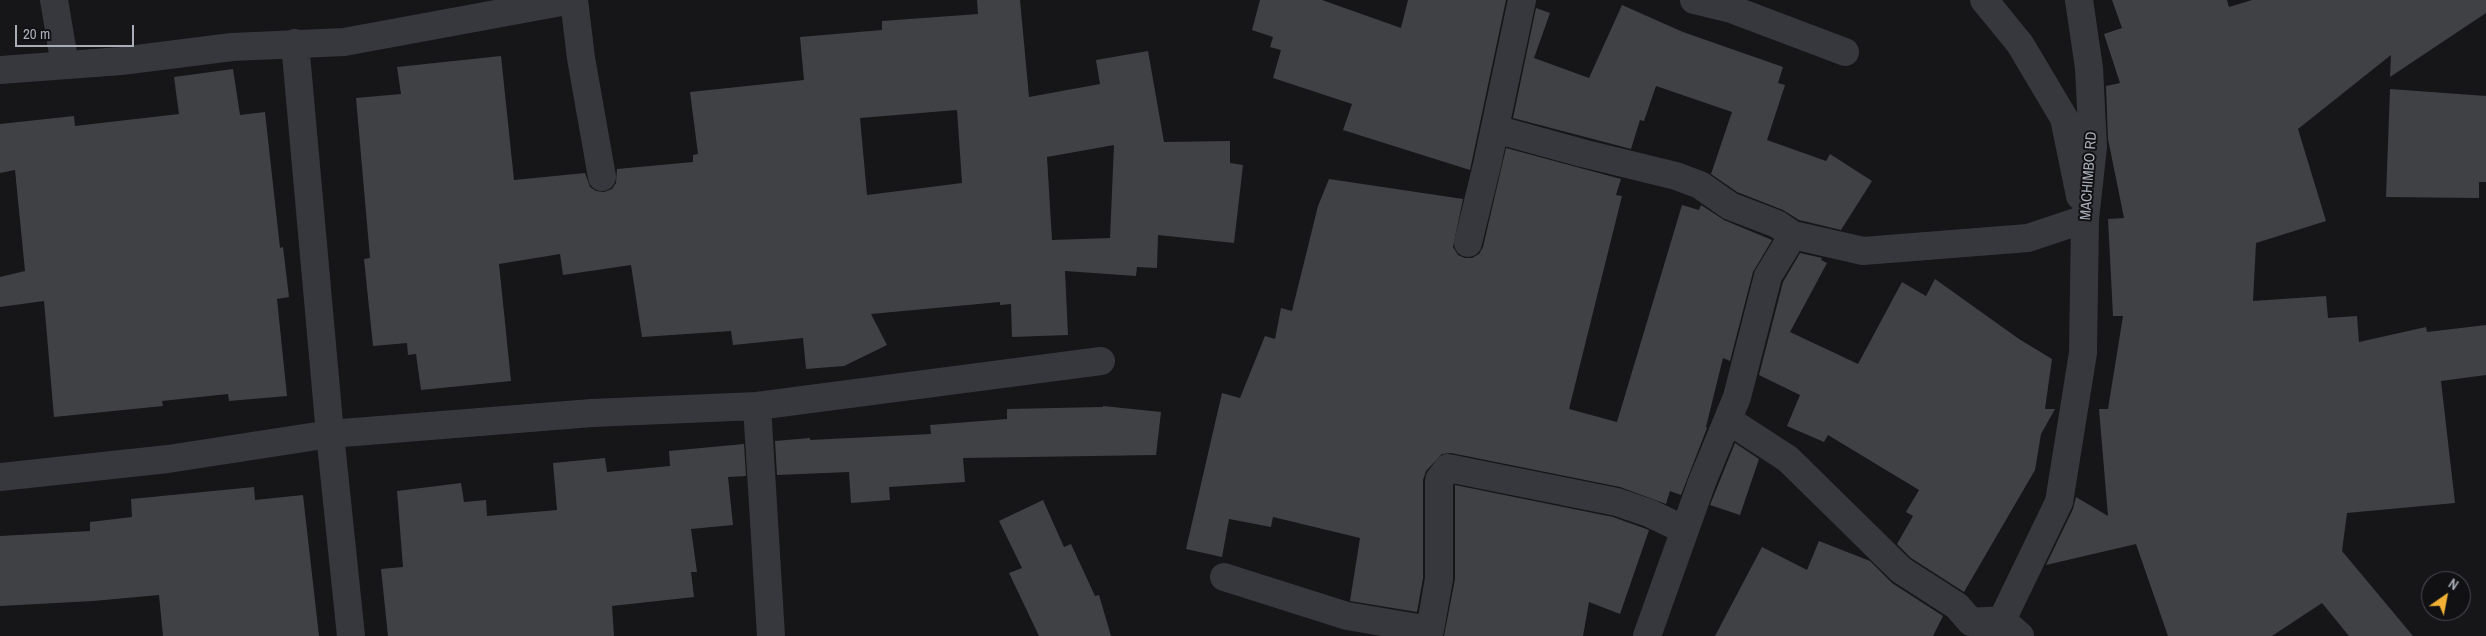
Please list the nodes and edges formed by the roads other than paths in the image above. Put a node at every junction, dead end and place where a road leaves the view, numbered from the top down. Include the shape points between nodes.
1 (54, 0) edge
2 (573, 0) edge
3 (1522, 0) edge
4 (1694, 0) edge
5 (1984, 0) edge
6 (2079, 0) edge
7 (295, 43) junction
8 (1845, 52) dead end
9 (65, 65) junction
10 (0, 70) edge
11 (1495, 129) junction
12 (602, 177) dead end
13 (2085, 219) junction
14 (1793, 234) junction
15 (1468, 243) dead end
16 (1101, 361) dead end
17 (757, 406) junction
18 (1728, 420) junction
19 (330, 434) junction
20 (0, 477) edge
21 (1685, 530) junction
22 (1224, 577) dead end
23 (2004, 631) edge
24 (352, 636) edge
25 (772, 636) edge
26 (1647, 636) edge

1 - 9 street
2 - 7 street via 344,42
2 - 12 street
3 - 11 street
4 - 8 street via 1731,9
5 - 13 street via 2020,44 2064,118
6 - 13 street, MACHIMBO RD via 2089,68 2094,147
7 - 9 street
7 - 19 street
9 - 10 street
11 - 14 street via 1676,176 1700,185 1730,206 1777,224
11 - 15 street
13 - 14 street via 2028,238 1863,251
13 - 23 street, MACHIMBO RD via 2084,354 2059,502
14 - 18 street via 1768,276 1737,397
16 - 17 street
17 - 19 street via 592,413
17 - 25 street
18 - 21 street
18 - 23 street via 1788,459 1900,570 1957,606 1970,622
19 - 20 street via 168,459
19 - 24 street
21 - 22 street via 1649,512 1617,502 1448,468 1440,480 1439,579 1430,630 1346,616
21 - 26 street

